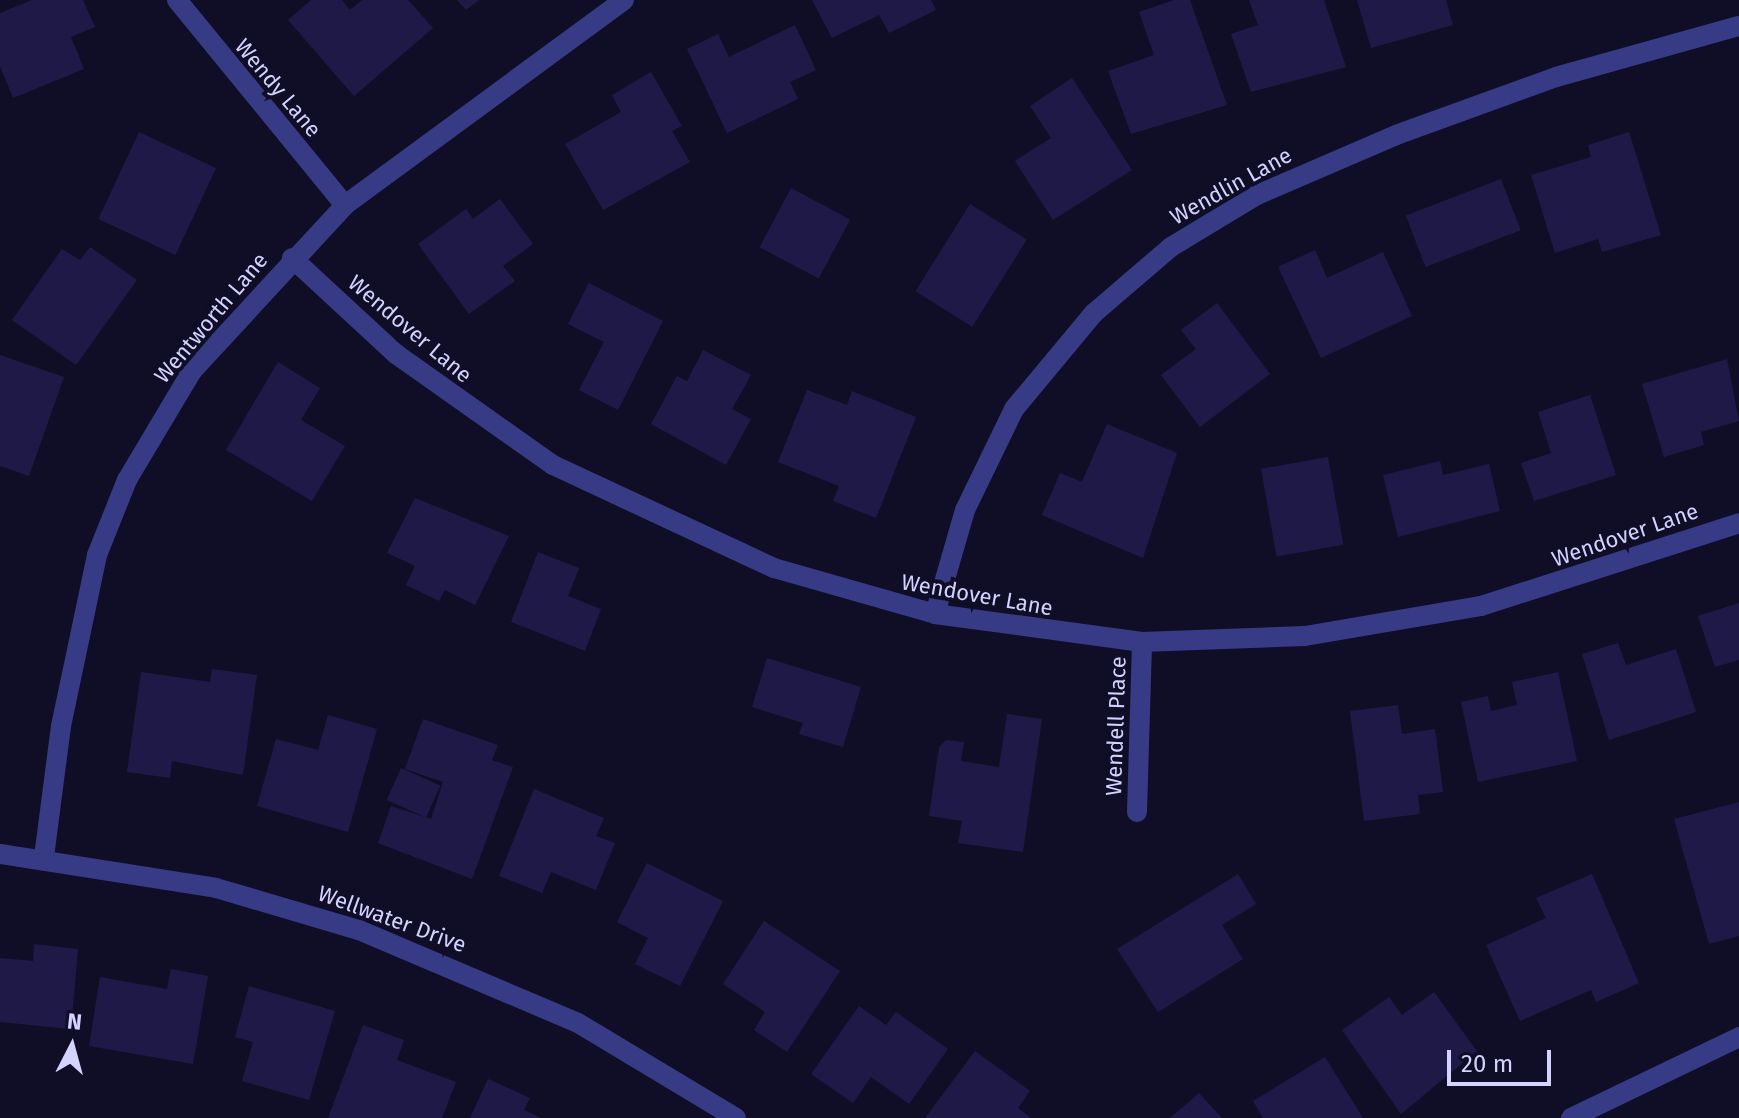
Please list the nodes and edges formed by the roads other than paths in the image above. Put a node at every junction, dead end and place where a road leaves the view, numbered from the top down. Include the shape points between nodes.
1 (177, 0) edge
2 (624, 0) edge
3 (1739, 26) edge
4 (345, 205) junction
5 (292, 258) junction
6 (1739, 523) edge
7 (935, 614) junction
8 (1142, 642) junction
9 (1137, 812) dead end
10 (0, 854) edge
11 (44, 857) junction
12 (1739, 1037) edge
13 (736, 1118) edge
14 (1571, 1118) edge

1 - 4 street, Wendy Lane
2 - 4 street, Wentworth Lane
3 - 7 street, Wendlin Lane via 1520,89 1396,135 1257,195 1171,247 1084,324 1014,409 965,510
4 - 5 street, Wentworth Lane
5 - 7 street, Wendover Lane via 396,354 553,465 774,568
5 - 11 street, Wentworth Lane via 192,371 122,492 79,630
6 - 8 street, Wendover Lane via 1427,619 1247,641
7 - 8 street, Wendover Lane
8 - 9 street, Wendell Place
10 - 11 street, Wellwater Drive
11 - 13 street, Wellwater Drive via 216,888 432,957 578,1023
12 - 14 street

